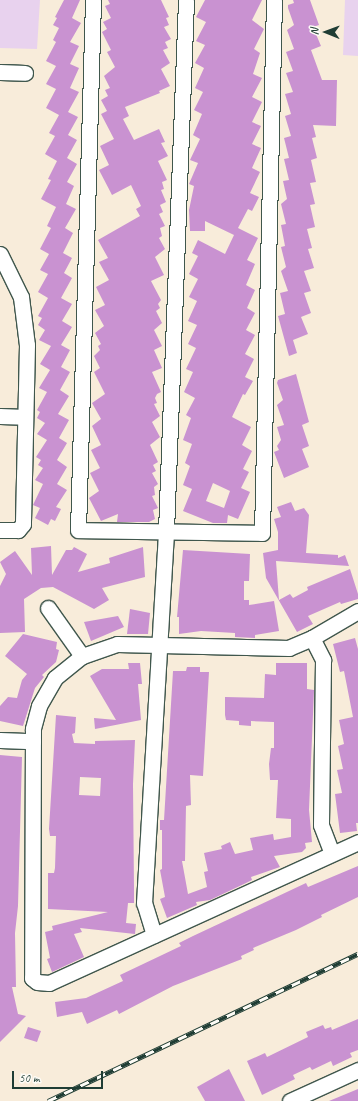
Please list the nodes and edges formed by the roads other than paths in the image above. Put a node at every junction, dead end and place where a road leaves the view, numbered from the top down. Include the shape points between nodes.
1 (93, 0) edge
2 (186, 0) edge
3 (274, 0) edge
4 (0, 72) edge
5 (25, 73) dead end
6 (0, 254) edge
7 (0, 416) edge
8 (25, 417) junction
9 (0, 530) edge
10 (166, 531) junction
11 (48, 608) dead end
12 (358, 611) edge
13 (312, 638) junction
14 (159, 646) junction
15 (82, 656) junction
16 (0, 740) edge
17 (33, 741) junction
18 (358, 842) edge
19 (332, 853) junction
20 (154, 935) junction
21 (358, 1070) edge
22 (290, 1101) edge

1 - 10 street via 78,530
2 - 10 street
3 - 10 street via 262,533
4 - 5 street
6 - 8 street via 13,277 25,315
7 - 8 street
8 - 9 street via 23,524 18,530
10 - 14 street
11 - 15 street
12 - 13 street
13 - 14 street via 300,644 276,649
13 - 19 street via 323,660 321,825
14 - 15 street via 117,644
14 - 20 street via 144,903
15 - 17 street via 68,666 46,691 34,721
16 - 17 street
17 - 20 street via 32,978 37,982 49,983
18 - 19 street
19 - 20 street
21 - 22 street

